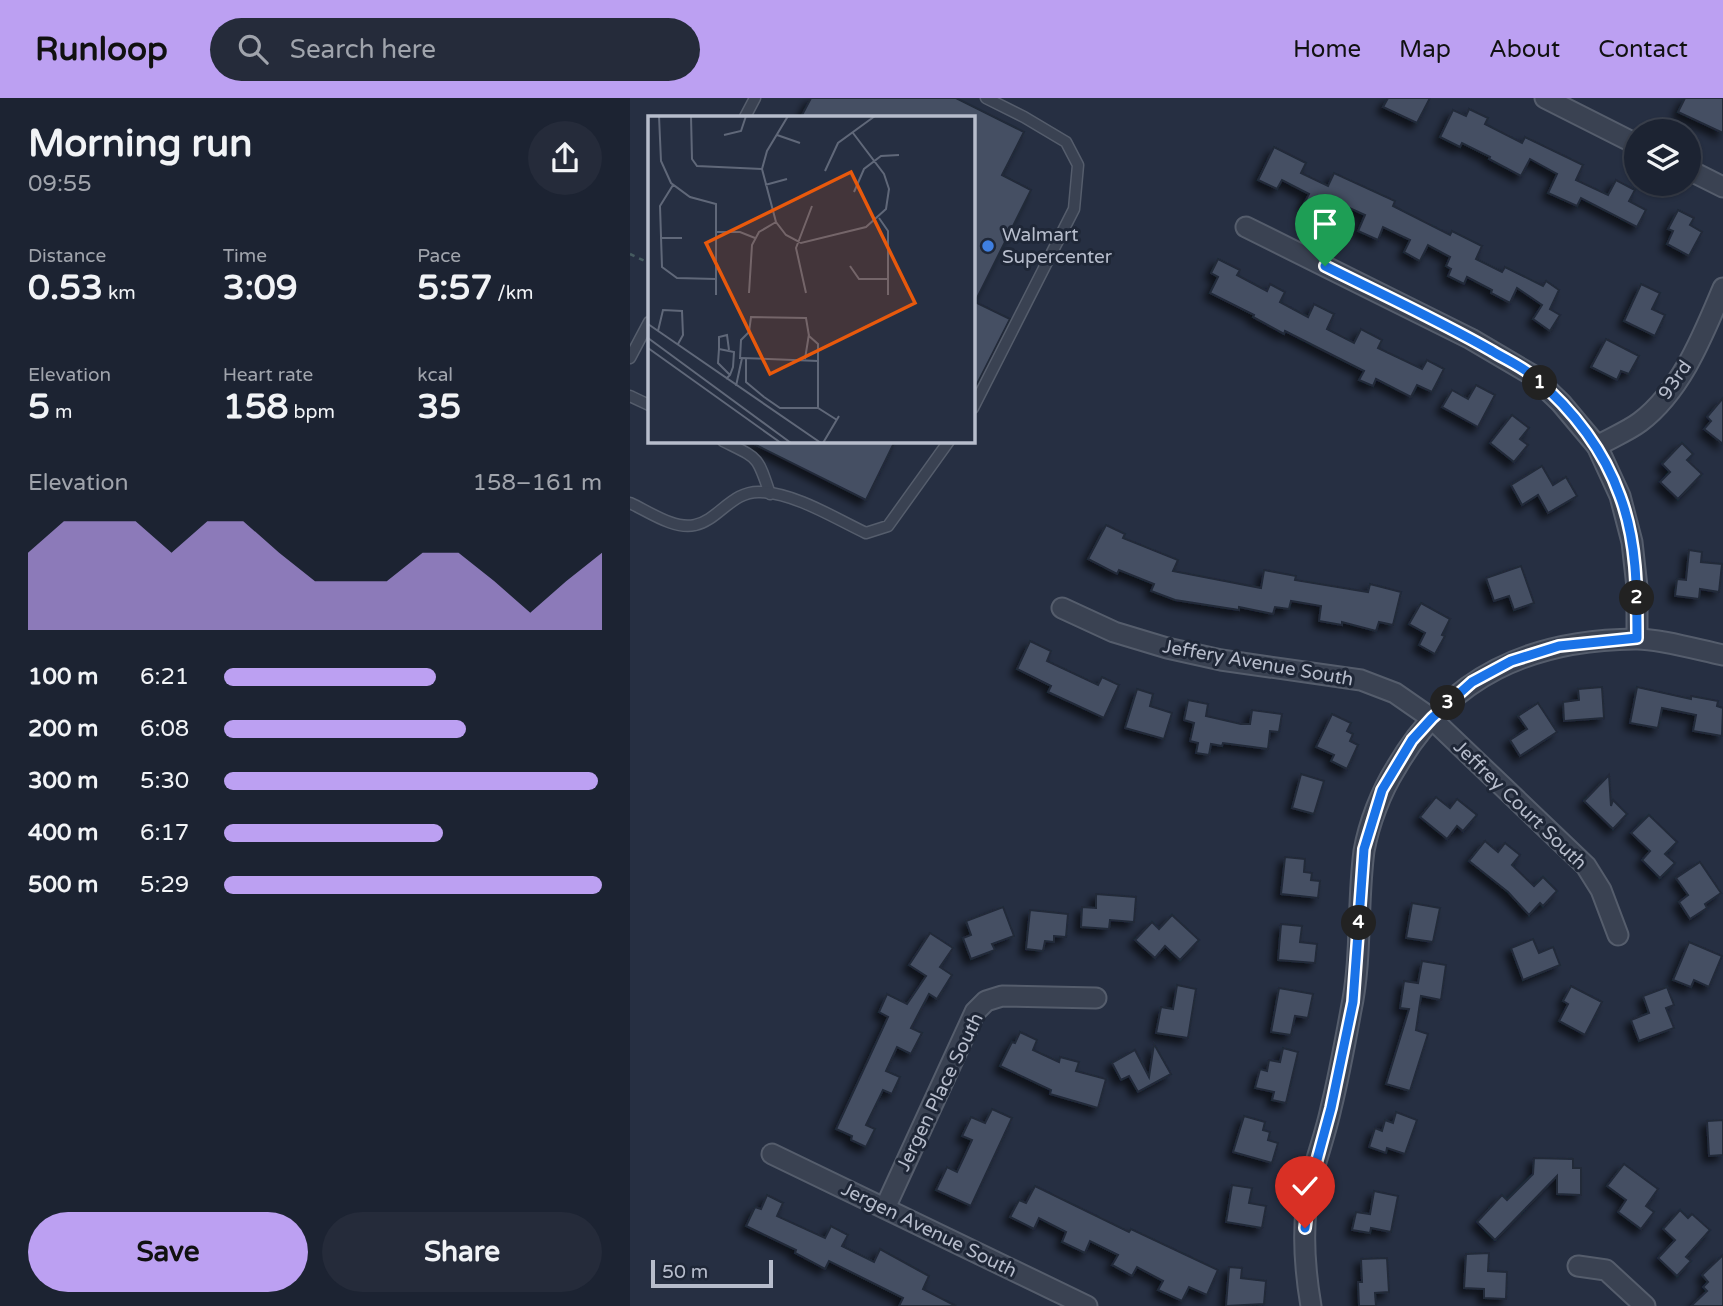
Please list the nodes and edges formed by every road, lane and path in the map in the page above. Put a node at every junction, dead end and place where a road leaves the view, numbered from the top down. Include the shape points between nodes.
1 (755, 98) edge
2 (986, 98) edge
3 (1545, 98) edge
4 (746, 116) edge
5 (1624, 138) edge
6 (1701, 176) edge
7 (1723, 187) edge
8 (1246, 227) dead end
9 (630, 254) edge
10 (648, 263) edge
11 (1723, 288) edge
12 (648, 324) edge
13 (630, 358) edge
14 (630, 396) edge
15 (975, 404) edge
16 (648, 405) edge
17 (727, 443) edge
18 (948, 443) edge
19 (1597, 446) junction
20 (770, 494) junction
21 (630, 503) edge
22 (1062, 608) dead end
23 (1637, 638) junction
24 (1723, 655) edge
25 (1432, 718) junction
26 (1618, 935) dead end
27 (1096, 998) dead end
28 (772, 1154) dead end
29 (885, 1208) junction
30 (1578, 1266) dead end
31 (1087, 1306) edge
32 (1311, 1306) edge
33 (1645, 1306) edge

1 - 4 lane
2 - 15 lane via 1066,142 1077,165 1074,209
3 - 5 street
6 - 7 street
8 - 19 street via 1471,339 1532,375
9 - 10 path
11 - 19 street, 93rd via 1686,367 1668,394 1640,422
12 - 13 lane
14 - 16 lane
17 - 20 lane via 754,456
18 - 20 lane via 888,526 866,533 791,498
19 - 23 street via 1620,496 1632,542
20 - 21 lane via 759,491 736,497 696,525 675,524
22 - 25 street, Jeffery Avenue South via 1114,632 1167,648 1361,680 1395,693
23 - 24 street
23 - 25 street via 1559,646 1511,661 1472,682
25 - 26 street, Jeffrey Court South via 1586,866 1601,890
25 - 32 street via 1412,740 1382,790 1364,849 1353,1002 1311,1182 1305,1228 1305,1275
27 - 29 street, Jergen Place South via 1002,996 986,1001 975,1012
28 - 29 street, Jergen Avenue South
29 - 31 street, Jergen Avenue South
30 - 33 street via 1606,1270

